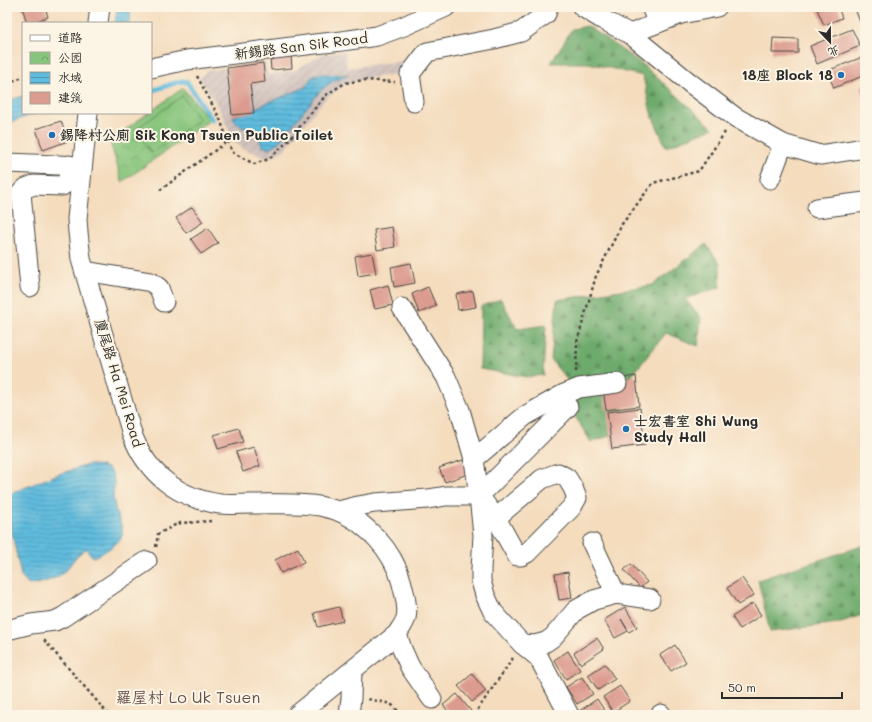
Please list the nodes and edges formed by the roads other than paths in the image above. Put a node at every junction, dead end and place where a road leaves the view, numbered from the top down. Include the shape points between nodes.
1 (100, 7) edge
2 (446, 7) edge
3 (548, 7) edge
4 (582, 7) edge
5 (717, 7) edge
6 (654, 15) edge
7 (98, 22) edge
8 (630, 34) junction
9 (152, 68) edge
10 (414, 102) dead end
11 (88, 114) edge
12 (783, 144) junction
13 (865, 148) edge
14 (7, 163) edge
15 (76, 166) junction
16 (770, 179) dead end
17 (865, 202) edge
18 (817, 208) dead end
19 (85, 271) junction
20 (30, 286) dead end
21 (164, 302) dead end
22 (402, 308) dead end
23 (617, 383) dead end
24 (568, 408) dead end
25 (474, 459) junction
26 (479, 496) junction
27 (339, 511) junction
28 (496, 518) junction
29 (592, 543) dead end
30 (147, 560) road end
31 (616, 594) junction
32 (650, 599) dead end
33 (7, 630) edge
34 (397, 634) junction
35 (522, 644) junction
36 (352, 671) junction
37 (432, 699) dead end
38 (350, 706) edge
39 (297, 715) edge
40 (569, 715) edge

1 - 7 street
2 - 9 street, 新錫路 San Sik Road via 377,36 187,60
3 - 10 street via 546,14 521,32 427,52 410,74
4 - 8 street
5 - 6 street via 681,14
6 - 8 street
8 - 12 street via 736,117
11 - 15 street, 廈尾路 Ha Mei Road
12 - 13 street via 820,155
12 - 16 street
14 - 15 street
15 - 19 street, 廈尾路 Ha Mei Road via 78,232
15 - 20 street via 66,184 62,186 34,185 21,193
17 - 18 street
19 - 21 street via 151,282 159,288
19 - 27 street, 廈尾路 Ha Mei Road via 132,434 141,454 155,472 172,486 193,497 221,504 303,504
22 - 25 street via 446,377 460,410
23 - 25 street via 579,388 564,394 525,416
24 - 26 street
25 - 26 street
26 - 27 street via 446,496 375,503
26 - 28 street
26 - 35 street via 483,535 481,569 486,595 493,612
27 - 34 street, 廈尾路 Ha Mei Road via 352,517 368,530 381,543 394,563 403,585 406,606 406,618
28 - 28 street via 517,556 521,556 572,507 577,498 567,478 558,473 542,479
29 - 31 street
30 - 33 street via 56,621
31 - 32 street
31 - 35 street via 594,600 576,610 546,642 535,645
34 - 36 street
34 - 37 street via 410,667
35 - 40 street via 539,658
36 - 38 street
36 - 39 street

